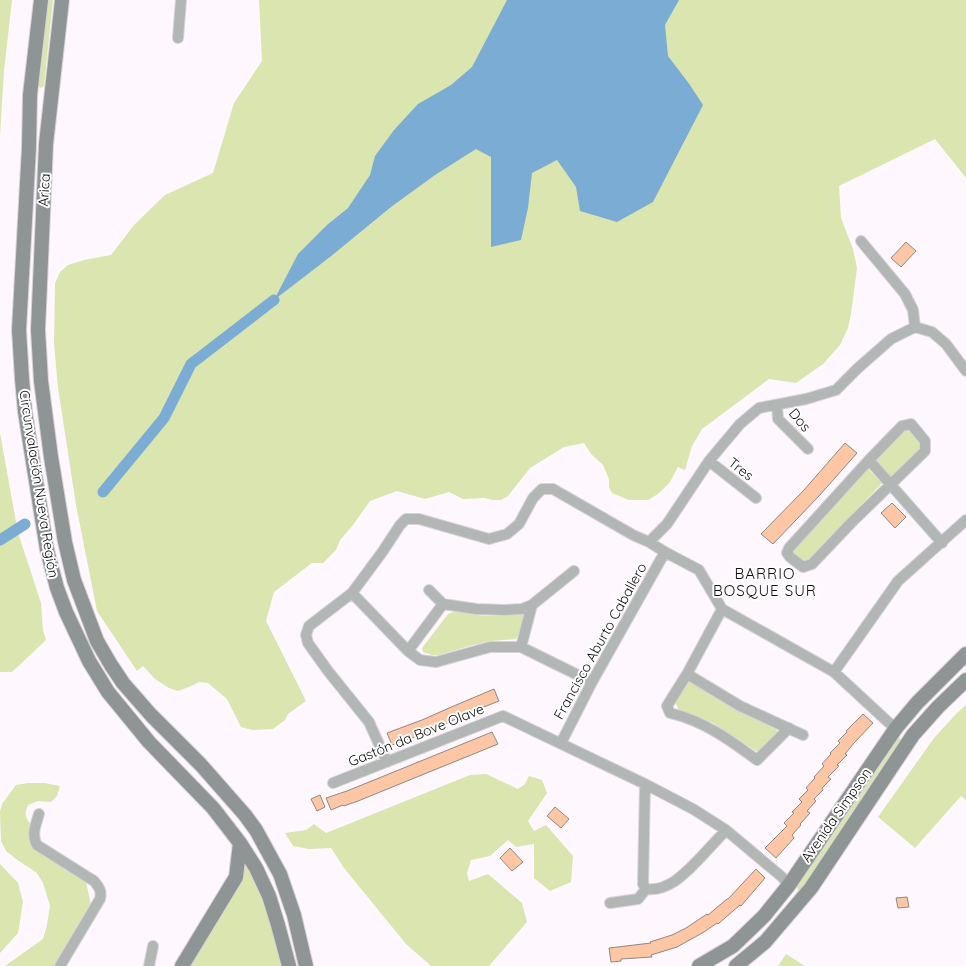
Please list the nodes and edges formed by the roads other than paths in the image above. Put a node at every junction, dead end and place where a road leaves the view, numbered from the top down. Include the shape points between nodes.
1 (40, 0) edge
2 (62, 0) edge
3 (181, 0) edge
4 (178, 38) dead end
5 (861, 241) dead end
6 (915, 327) junction
7 (966, 372) edge
8 (22, 379) joint
9 (41, 381) joint
10 (777, 405) junction
11 (808, 449) dead end
12 (869, 460) junction
13 (708, 461) junction
14 (891, 485) junction
15 (756, 498) dead end
16 (966, 520) edge
17 (648, 542) junction
18 (942, 542) junction
19 (665, 552) junction
20 (574, 571) dead end
21 (429, 590) dead end
22 (352, 593) junction
23 (443, 604) junction
24 (532, 605) junction
25 (722, 609) junction
26 (521, 647) junction
27 (408, 651) junction
28 (966, 654) edge
29 (834, 672) junction
30 (687, 674) junction
31 (966, 680) edge
32 (592, 682) junction
33 (789, 728) junction
34 (896, 728) junction
35 (803, 735) dead end
36 (914, 735) junction
37 (561, 743) junction
38 (388, 762) junction
39 (333, 784) dead end
40 (645, 784) junction
41 (39, 814) dead end
42 (726, 830) junction
43 (240, 843) junction
44 (789, 884) junction
45 (646, 889) junction
46 (610, 903) dead end
47 (153, 946) dead end
48 (750, 956) junction
49 (60, 966) edge
50 (149, 966) edge
51 (182, 966) edge
52 (289, 966) edge
53 (306, 966) edge
54 (699, 966) edge
55 (736, 966) edge

1 - 8 main road, Arica via 30,95 20,290
2 - 9 main road, Arica via 46,144 38,330
3 - 4 street
5 - 6 street via 905,294 913,310
6 - 7 street via 932,332 946,344
6 - 10 street via 891,339 836,390
8 - 43 main road, Circunvalación Nueva Región via 47,550 57,588 89,661 108,692 149,742 214,808
9 - 53 main road, Circunvalación Nueva Región via 65,542 74,580 97,641 123,683 201,765 256,830 280,874
10 - 11 street, Dos via 778,419
10 - 13 street via 759,408 740,424
12 - 14 street
12 - 14 street via 902,426 911,424 925,441 925,451
12 - 14 street via 790,548 787,553 790,557 804,567 812,564
13 - 15 street, Tres
13 - 17 street via 667,524
14 - 18 street
16 - 18 street
17 - 19 street
17 - 22 street via 553,489 542,489 533,498 519,524 507,534 489,539 406,519
18 - 29 street via 898,581
19 - 25 street via 699,570
19 - 32 street, Francisco Aburto Caballero
20 - 24 street
21 - 23 street
22 - 27 street
22 - 38 street via 309,626 306,635 328,671 369,722
23 - 24 street via 476,610 522,609
23 - 27 street
24 - 26 street
25 - 29 street
25 - 30 street
26 - 27 street via 490,647 436,662 420,660
26 - 32 street
28 - 34 main road, Avenida Simpson
29 - 34 street
30 - 33 street via 740,706
30 - 33 street via 667,706 670,713 686,716 720,733 758,760
31 - 36 main road, Avenida Simpson
32 - 37 street, Francisco Aburto Caballero
33 - 35 street
34 - 36 main road via 907,736
34 - 44 main road, Avenida Simpson
36 - 48 main road, Avenida Simpson via 811,888 766,942
37 - 38 street, Gastón da Bove Olave via 502,716
37 - 40 street, Gastón da Bove Olave
38 - 39 street, Gastón da Bove Olave
40 - 42 street, Gastón da Bove Olave
40 - 45 street via 643,884
41 - 49 street via 34,836 37,845 94,881 101,893
42 - 44 street, Gastón da Bove Olave
42 - 45 street via 682,876 660,888
43 - 51 main road via 236,877
43 - 52 main road, Circunvalación Nueva Región via 269,896
44 - 48 main road via 795,896 792,902 760,938
44 - 54 main road, Avenida Simpson via 764,916 733,946
45 - 46 street via 638,899
47 - 50 street
48 - 55 main road, Avenida Simpson

